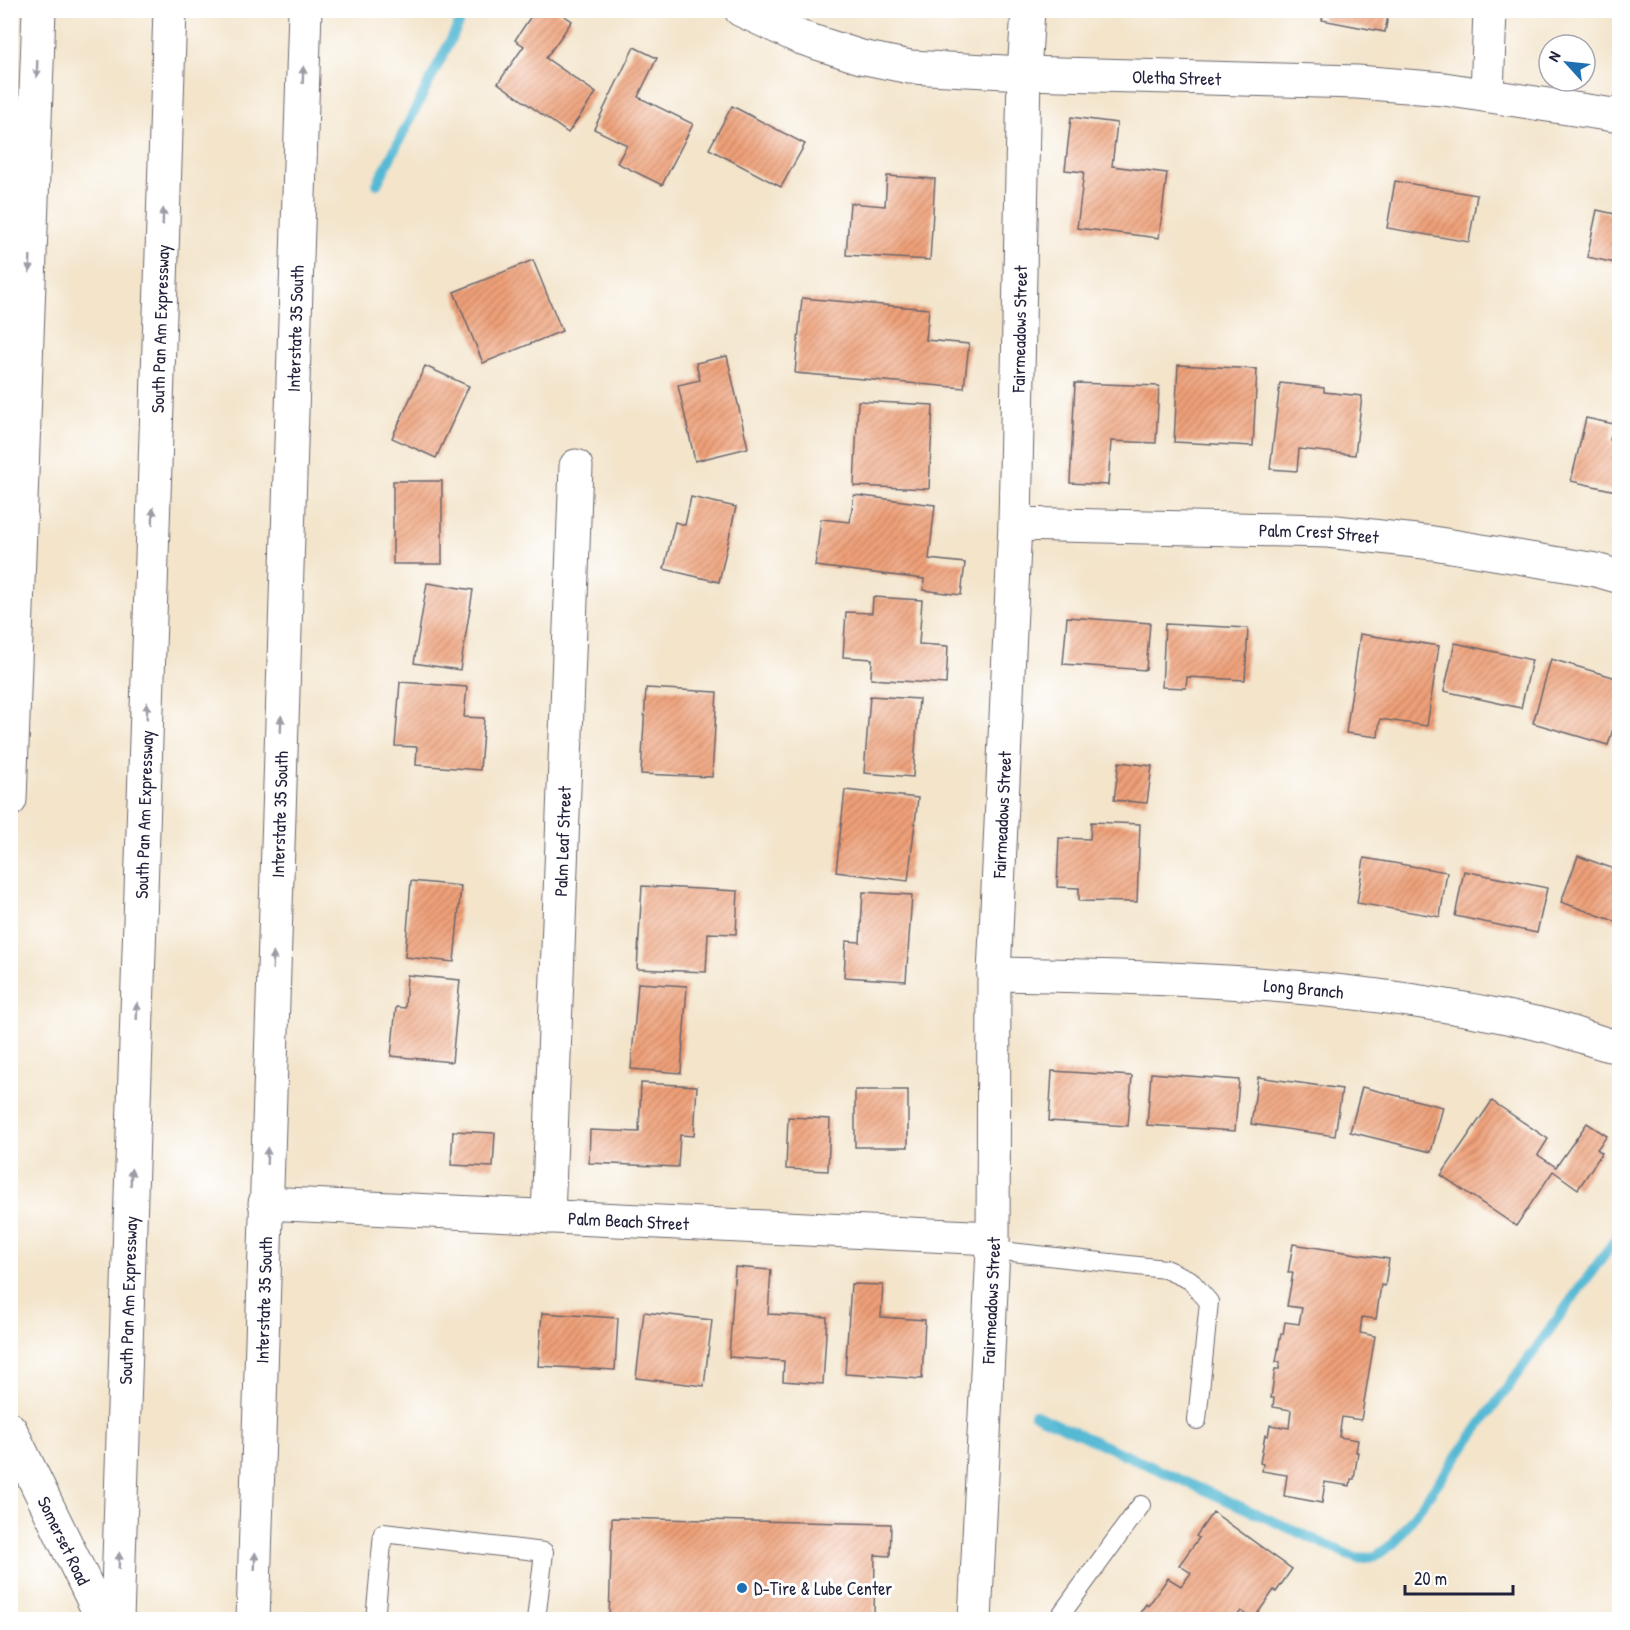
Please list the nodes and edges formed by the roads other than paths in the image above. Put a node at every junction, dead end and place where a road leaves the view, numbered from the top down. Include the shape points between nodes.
1 (39, 10) edge
2 (170, 10) edge
3 (305, 10) edge
4 (741, 10) edge
5 (1028, 10) edge
6 (1490, 10) edge
7 (1024, 73) junction
8 (1487, 94) junction
9 (1620, 116) edge
10 (576, 466) dead end
11 (1015, 524) junction
12 (1620, 577) edge
13 (10, 800) edge
14 (994, 974) junction
15 (1609, 1045) dead end
16 (265, 1203) junction
17 (548, 1217) junction
18 (993, 1244) junction
19 (1197, 1420) dead end
20 (10, 1429) edge
21 (1141, 1505) dead end
22 (103, 1620) edge
23 (117, 1620) edge
24 (253, 1620) edge
25 (375, 1620) edge
26 (536, 1620) edge
27 (975, 1620) edge
28 (1057, 1620) edge

1 -> 13 main road
23 -> 2 main road, South Pan Am Expressway
16 -> 3 main road, Interstate 35 South
4 - 7 main road, Oletha Street via 800,37 861,57 910,67
5 - 7 main road, Fairmeadows Street
6 - 8 main road
7 - 8 main road, Oletha Street via 1357,82
7 - 11 main road, Fairmeadows Street
8 - 9 main road, Oletha Street
10 - 17 main road, Palm Leaf Street
11 - 12 main road, Palm Crest Street via 1328,531 1433,543
11 - 14 main road, Fairmeadows Street
14 - 15 main road, Long Branch via 1147,977 1401,998 1537,1023
14 - 18 main road, Fairmeadows Street
16 - 17 main road, Palm Beach Street
24 -> 16 main road, Interstate 35 South
17 - 18 main road, Palm Beach Street
18 - 19 lane via 1165,1269 1190,1280 1209,1302
18 - 27 main road, Fairmeadows Street
20 - 22 main road, Somerset Road
21 - 28 lane
25 - 26 lane via 383,1533 544,1552

